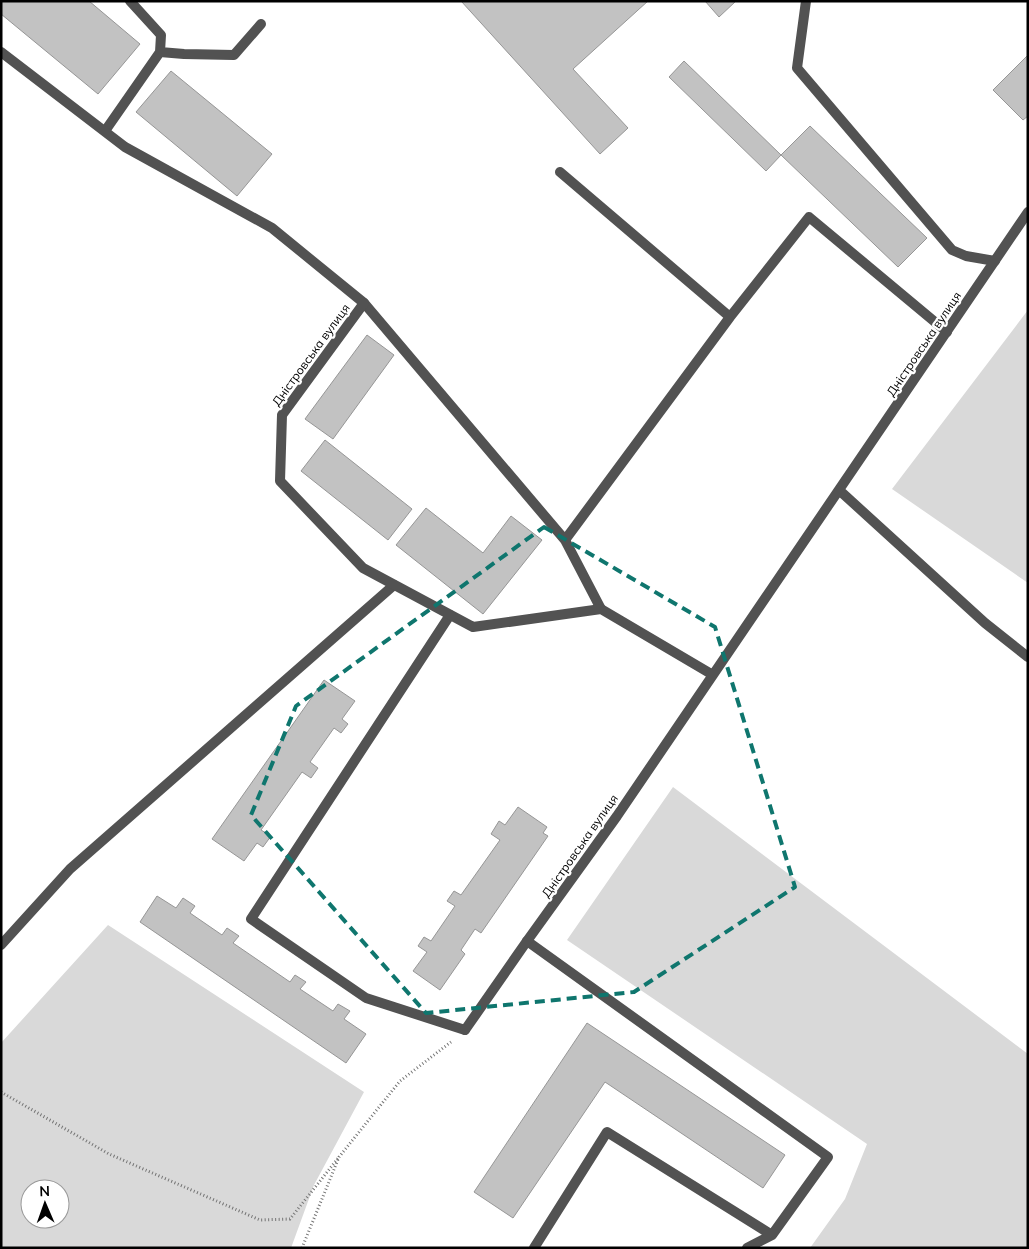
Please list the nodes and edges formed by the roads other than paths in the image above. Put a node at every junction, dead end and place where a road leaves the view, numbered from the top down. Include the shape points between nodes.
1 (130, 1) edge
2 (806, 1) edge
3 (261, 24) dead end
4 (1, 52) edge
5 (160, 52) junction
6 (105, 131) junction
7 (560, 172) dead end
8 (1028, 212) edge
9 (995, 262) junction
10 (364, 303) junction
11 (730, 317) junction
12 (947, 332) junction
13 (839, 490) junction
14 (565, 540) junction
15 (394, 585) junction
16 (601, 609) junction
17 (450, 614) junction
18 (1028, 657) edge
19 (713, 675) junction
20 (527, 941) junction
21 (1, 946) edge
22 (772, 1235) junction
23 (534, 1248) edge
24 (748, 1248) edge

1 - 5 street via 161,35
2 - 9 street via 797,68 952,250
3 - 5 street via 234,55
4 - 6 street, Дністровська вулиця
5 - 6 street
6 - 10 street, Дністровська вулиця via 126,147 272,228
7 - 11 street
8 - 9 street, Дністровська вулиця
9 - 12 street, Дністровська вулиця
10 - 14 street
10 - 15 street, Дністровська вулиця via 282,415 280,481 363,568
11 - 12 street via 809,217
11 - 14 street
12 - 13 street, Дністровська вулиця
13 - 18 street via 985,623
13 - 19 street, Дністровська вулиця
14 - 16 street
15 - 17 street, Дністровська вулиця
15 - 21 street via 70,869
16 - 17 street, Дністровська вулиця via 473,627
16 - 19 street
17 - 20 street, Дністровська вулиця via 251,919 366,998 465,1030
19 - 20 street, Дністровська вулиця
20 - 22 street via 828,1157
22 - 23 street via 607,1132
22 - 24 street

